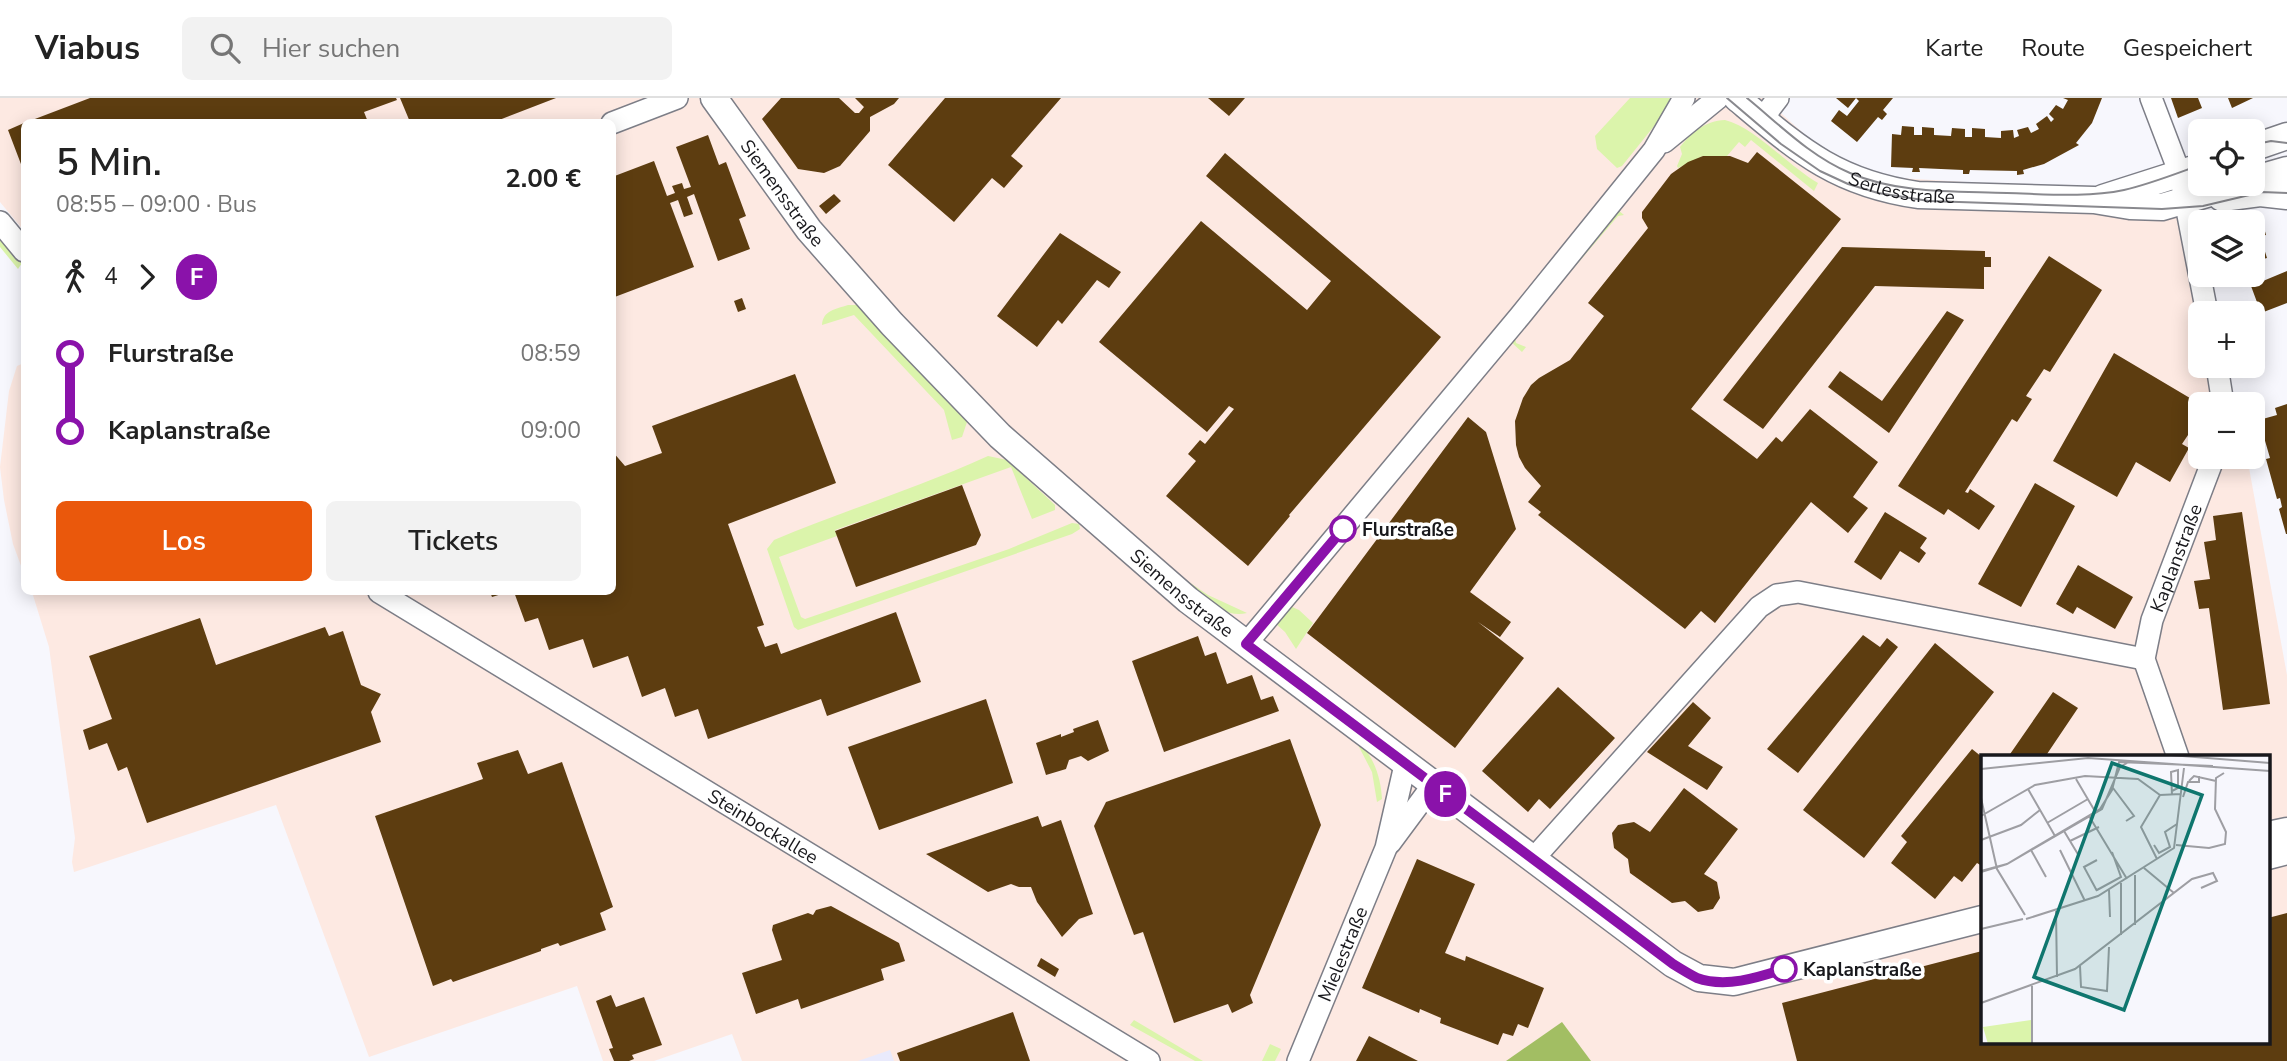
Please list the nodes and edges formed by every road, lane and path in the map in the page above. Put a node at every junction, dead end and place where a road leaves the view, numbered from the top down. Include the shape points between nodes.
1 (677, 98) edge
2 (713, 98) edge
3 (1684, 98) edge
4 (1718, 98) edge
5 (1737, 98) edge
6 (1778, 98) edge
7 (2151, 98) edge
8 (1762, 118) junction
9 (616, 121) edge
10 (2287, 136) edge
11 (2265, 144) edge
12 (1654, 150) junction
13 (2188, 166) edge
14 (2287, 170) edge
15 (2188, 171) edge
16 (2265, 176) edge
17 (2188, 186) edge
18 (2204, 196) edge
19 (2287, 196) edge
20 (2094, 200) junction
21 (2186, 202) junction
22 (0, 222) edge
23 (21, 247) edge
24 (2205, 301) edge
25 (2209, 469) edge
26 (384, 595) edge
27 (1246, 644) junction
28 (2144, 659) junction
29 (2177, 755) edge
30 (1405, 765) junction
31 (1433, 786) junction
32 (1386, 848) junction
33 (2287, 851) edge
34 (2270, 855) edge
35 (1534, 858) junction
36 (1981, 920) edge
37 (1149, 1061) edge
38 (1298, 1061) edge

1 - 9 street
2 - 27 street, Siemensstraße via 809,230 988,425 1122,544
3 - 12 street
4 - 12 street
5 - 8 street, Serlesstraße
6 - 8 street
7 - 13 street
8 - 20 street, Serlesstraße via 1816,161 1879,188 1917,195
10 - 11 street
12 - 27 street
14 - 16 street
15 - 20 street, Serlesstraße
17 - 21 street
18 - 21 street, Serlesstraße
19 - 21 street, Serlesstraße via 2260,193
20 - 21 street, Serlesstraße via 2147,207
21 - 24 street
22 - 23 street
25 - 28 street, Kaplanstraße via 2152,620
26 - 37 street, Steinbockallee
27 - 30 street, Siemensstraße
28 - 29 street
28 - 35 street via 1798,592 1777,595 1759,607
30 - 31 street, Siemensstraße
30 - 32 street, Mielestraße
31 - 32 street, Mielestraße
31 - 35 street, Siemensstraße
32 - 38 street, Mielestraße
33 - 34 street
35 - 36 street, Siemensstraße via 1673,964 1699,978 1723,982

